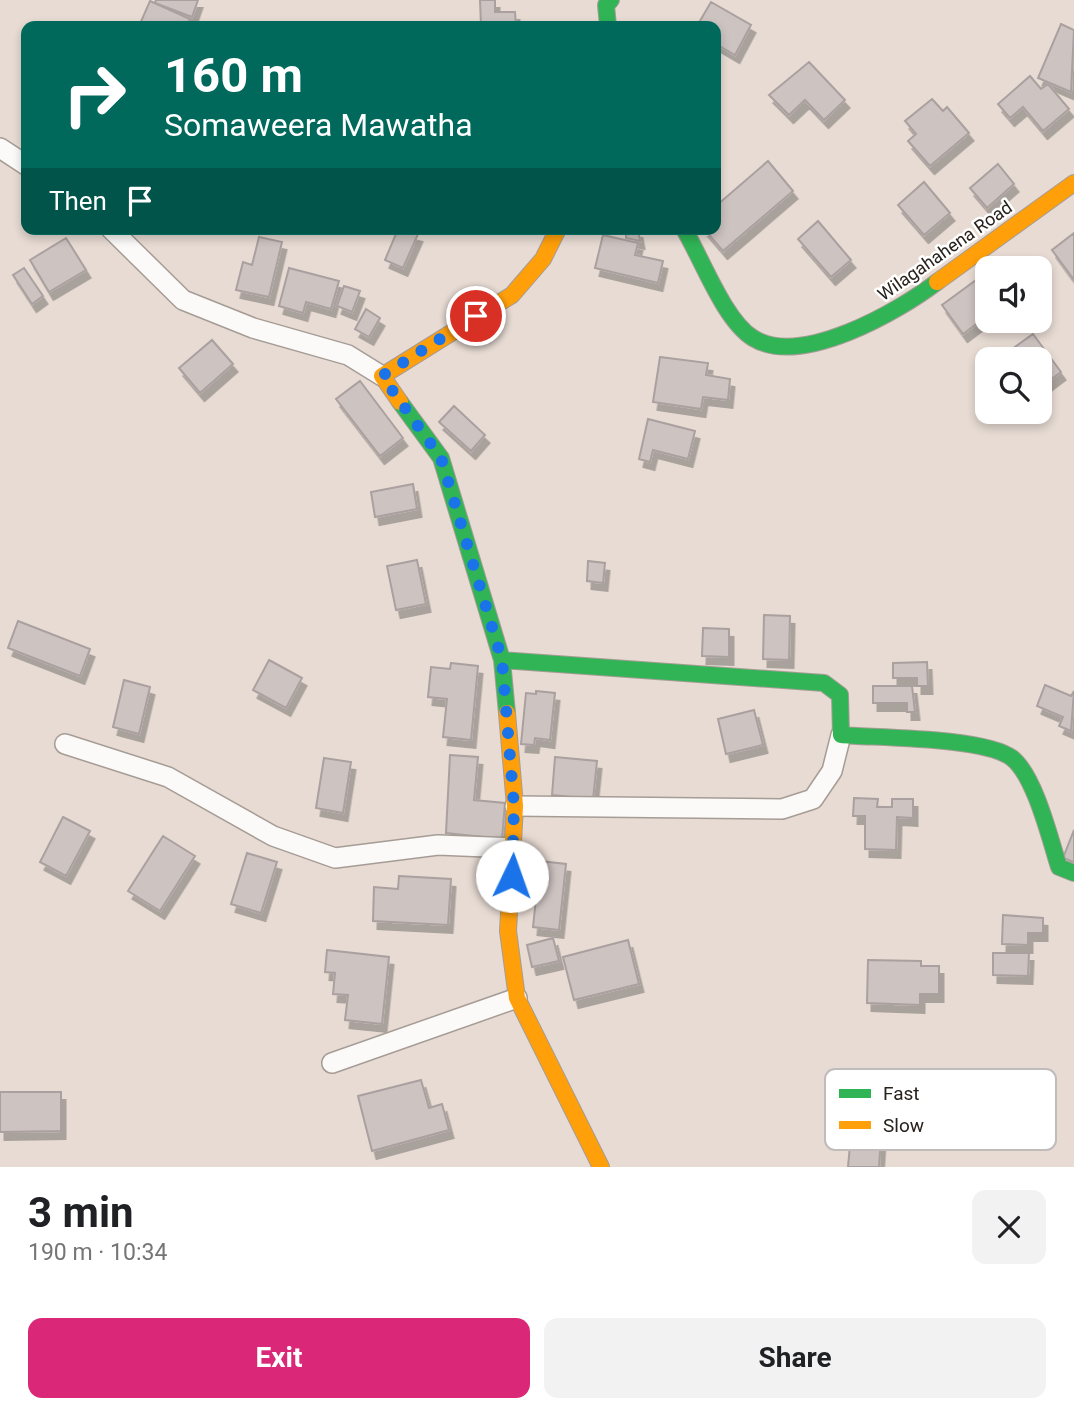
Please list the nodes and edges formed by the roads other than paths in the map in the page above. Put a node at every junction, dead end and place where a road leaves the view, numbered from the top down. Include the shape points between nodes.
1 (611, 0) edge
2 (608, 21) edge
3 (3, 152) edge
4 (21, 161) edge
5 (1074, 183) edge
6 (117, 235) edge
7 (555, 235) edge
8 (687, 235) edge
9 (382, 376) junction
10 (502, 660) junction
11 (841, 735) junction
12 (65, 744) dead end
13 (514, 806) junction
14 (513, 848) junction
15 (1074, 873) edge
16 (517, 998) junction
17 (332, 1063) dead end
18 (601, 1167) edge

1 - 2 street via 606,5
3 - 4 street
5 - 8 street, Wilagahahena Road via 901,309 799,345 774,345 752,338 730,312
6 - 9 street via 183,300 253,328 348,355
7 - 9 street via 543,259 513,295
9 - 10 street via 441,458
10 - 11 street via 824,683 840,695
10 - 13 street
11 - 13 street via 832,771 813,799 782,809
11 - 15 street via 986,749 1012,758 1029,784 1059,867
12 - 14 street via 168,777 273,836 335,858 438,845
13 - 14 street
14 - 16 street via 508,931
16 - 17 street
16 - 18 street

